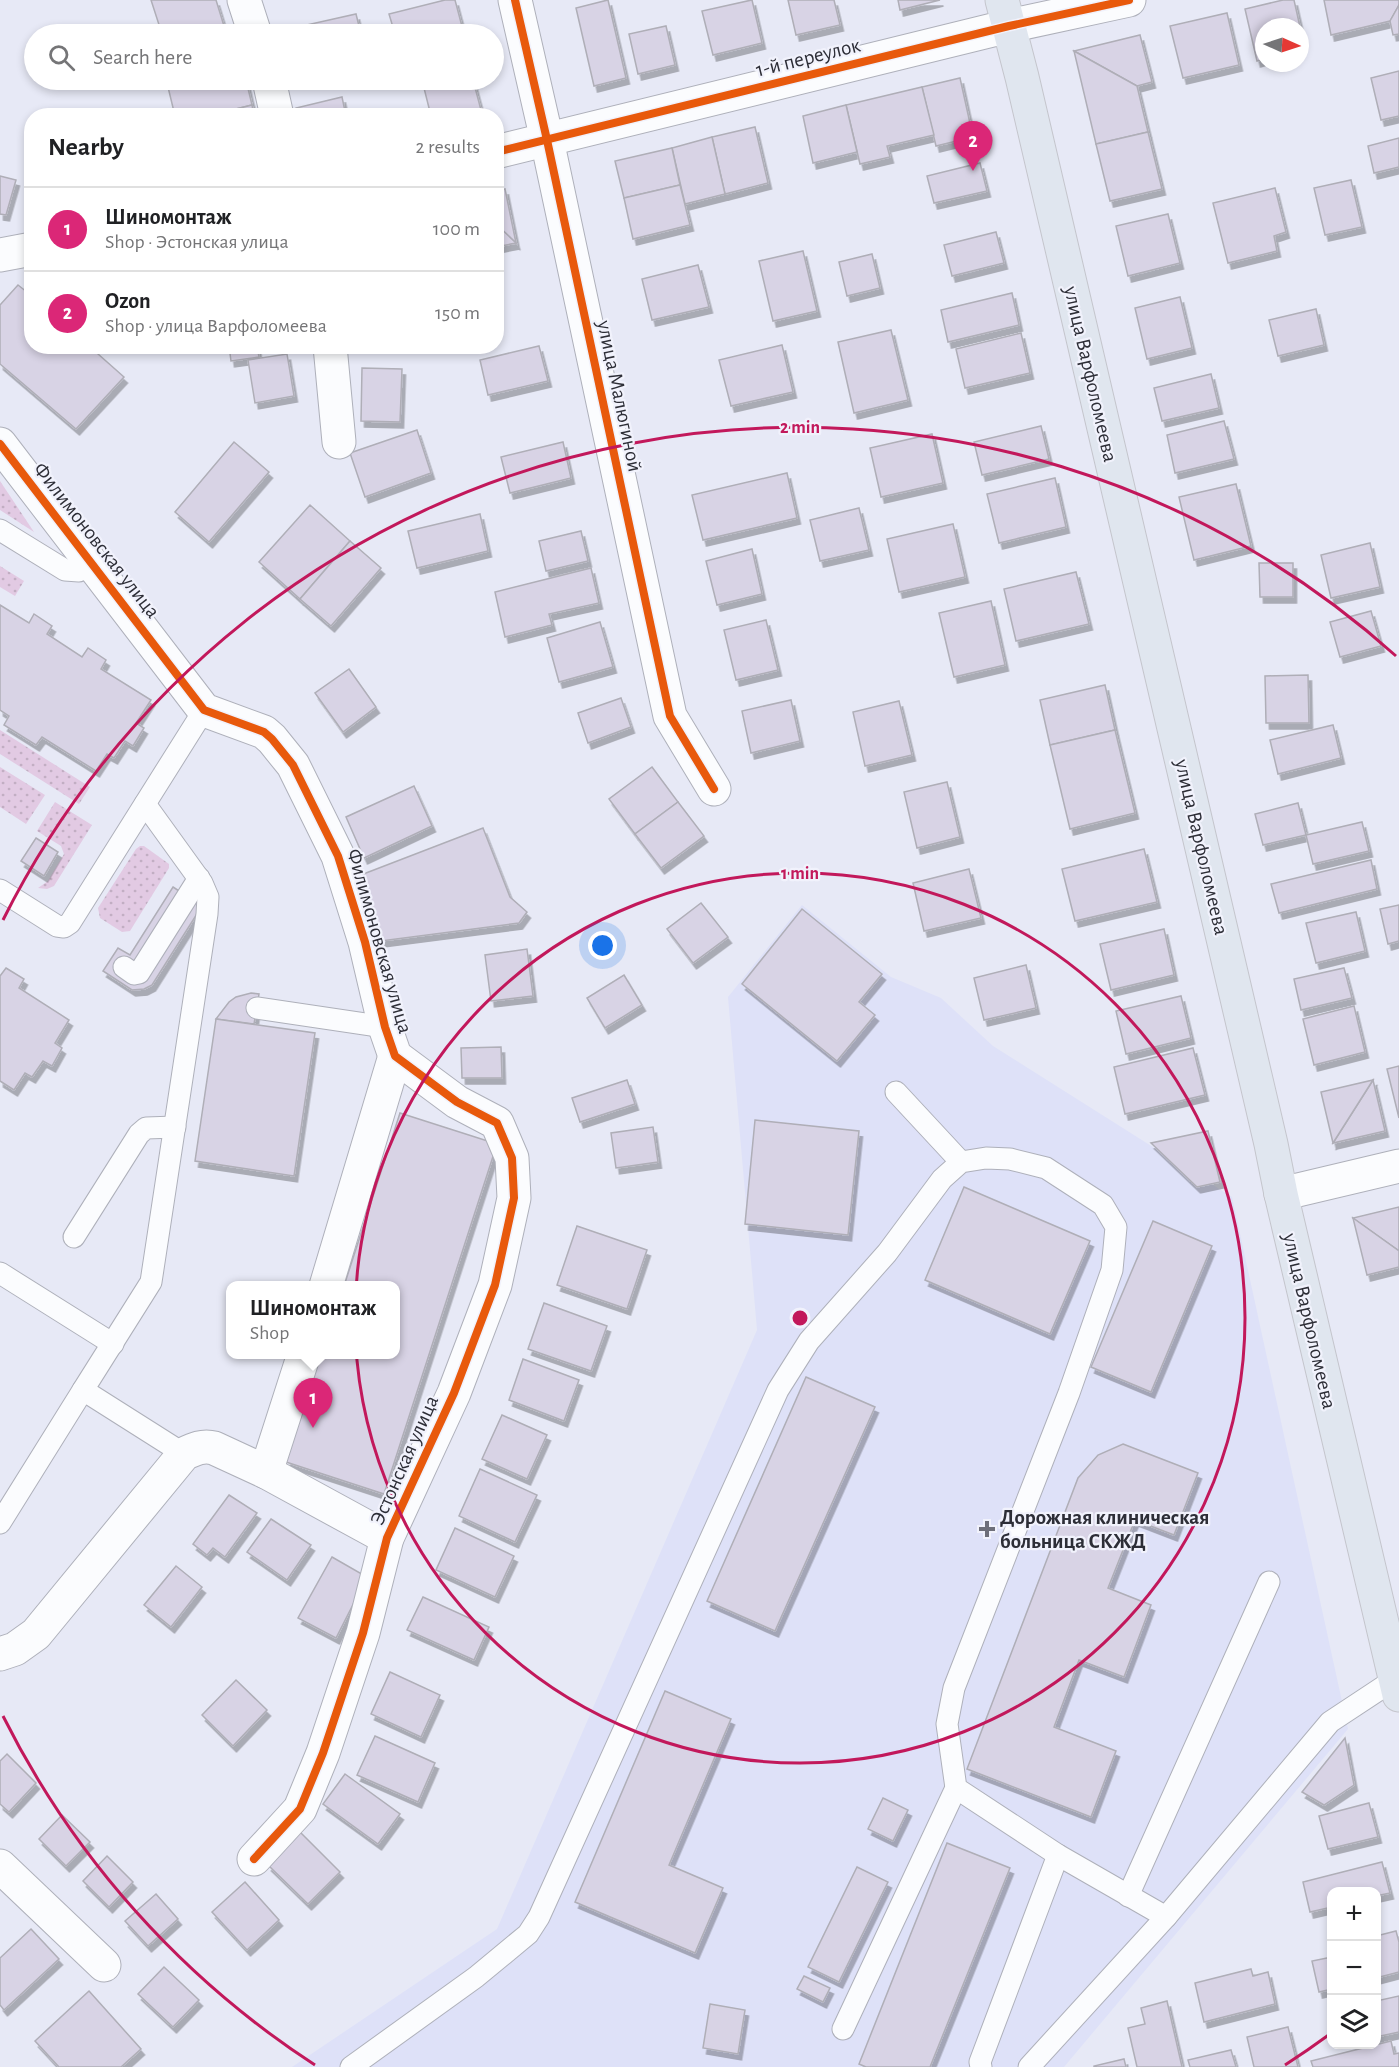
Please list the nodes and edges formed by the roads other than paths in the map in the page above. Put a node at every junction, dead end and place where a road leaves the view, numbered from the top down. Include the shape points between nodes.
1 (244, 0) edge
2 (515, 0) edge
3 (1129, 0) edge
4 (1006, 13) edge
5 (252, 24) edge
6 (271, 90) edge
7 (275, 108) edge
8 (547, 140) junction
9 (504, 150) edge
10 (24, 250) edge
11 (0, 255) edge
12 (331, 354) edge
13 (339, 442) dead end
14 (0, 444) edge
15 (0, 530) edge
16 (93, 563) junction
17 (204, 710) junction
18 (714, 789) dead end
19 (145, 804) junction
20 (199, 878) junction
21 (0, 890) edge
22 (124, 967) dead end
23 (257, 1008) dead end
24 (390, 1041) junction
25 (896, 1092) dead end
26 (175, 1127) junction
27 (961, 1162) junction
28 (1399, 1166) edge
29 (1281, 1194) junction
30 (514, 1198) joint
31 (74, 1237) dead end
32 (0, 1273) edge
33 (327, 1281) edge
34 (112, 1344) junction
35 (302, 1359) edge
36 (83, 1390) junction
37 (184, 1454) junction
38 (266, 1472) junction
39 (0, 1523) edge
40 (387, 1538) junction
41 (1269, 1582) dead end
42 (5, 1647) edge
43 (1397, 1687) edge
44 (956, 1788) junction
45 (1058, 1855) junction
46 (254, 1859) dead end
47 (0, 1866) edge
48 (1128, 1896) junction
49 (1166, 1917) junction
50 (104, 1965) dead end
51 (843, 2029) dead end
52 (351, 2067) edge
53 (981, 2067) edge
54 (1029, 2067) edge

1 - 5 street
2 - 8 street, улица Малюгиной
3 - 4 street, 1-й переулок
4 - 8 street, 1-й переулок
4 - 29 main road, улица Варфоломеева
6 - 7 street
8 - 9 street, 1-й переулок
8 - 18 street, улица Малюгиной via 670,717
10 - 11 street
12 - 13 street
14 - 16 street, Филимоновская улица
15 - 16 lane via 64,570 79,571
16 - 17 street, Филимоновская улица
17 - 19 lane
17 - 24 street, Филимоновская улица via 264,732 294,765 338,856
19 - 20 lane
19 - 21 lane via 64,927
20 - 22 lane via 140,973 134,974
20 - 26 lane via 208,897 207,914
23 - 24 lane
24 - 30 street, Филимоновская улица via 457,1102 497,1123 512,1158
24 - 33 street
25 - 27 lane
26 - 31 lane via 146,1128 139,1134
26 - 34 lane via 151,1282
27 - 44 lane via 1010,1159 1046,1168 1103,1205 1116,1227 1112,1270 1099,1309 954,1688 947,1724
27 - 52 lane via 942,1179 887,1253 809,1341 778,1390 528,1934 476,1977
28 - 29 street
29 - 43 main road, улица Варфоломеева
30 - 40 street, Эстонская улица via 495,1285 454,1393
32 - 34 lane
34 - 36 lane
35 - 38 street
36 - 37 lane
36 - 39 lane
37 - 38 street, Эстонская улица via 207,1446
37 - 42 street via 36,1634
38 - 40 street, Эстонская улица
40 - 46 street, Эстонская улица via 363,1633 300,1809
41 - 48 lane
43 - 49 lane via 1330,1722
44 - 45 lane
44 - 51 lane
45 - 48 lane
45 - 53 lane
47 - 50 street
48 - 49 lane
49 - 54 lane

